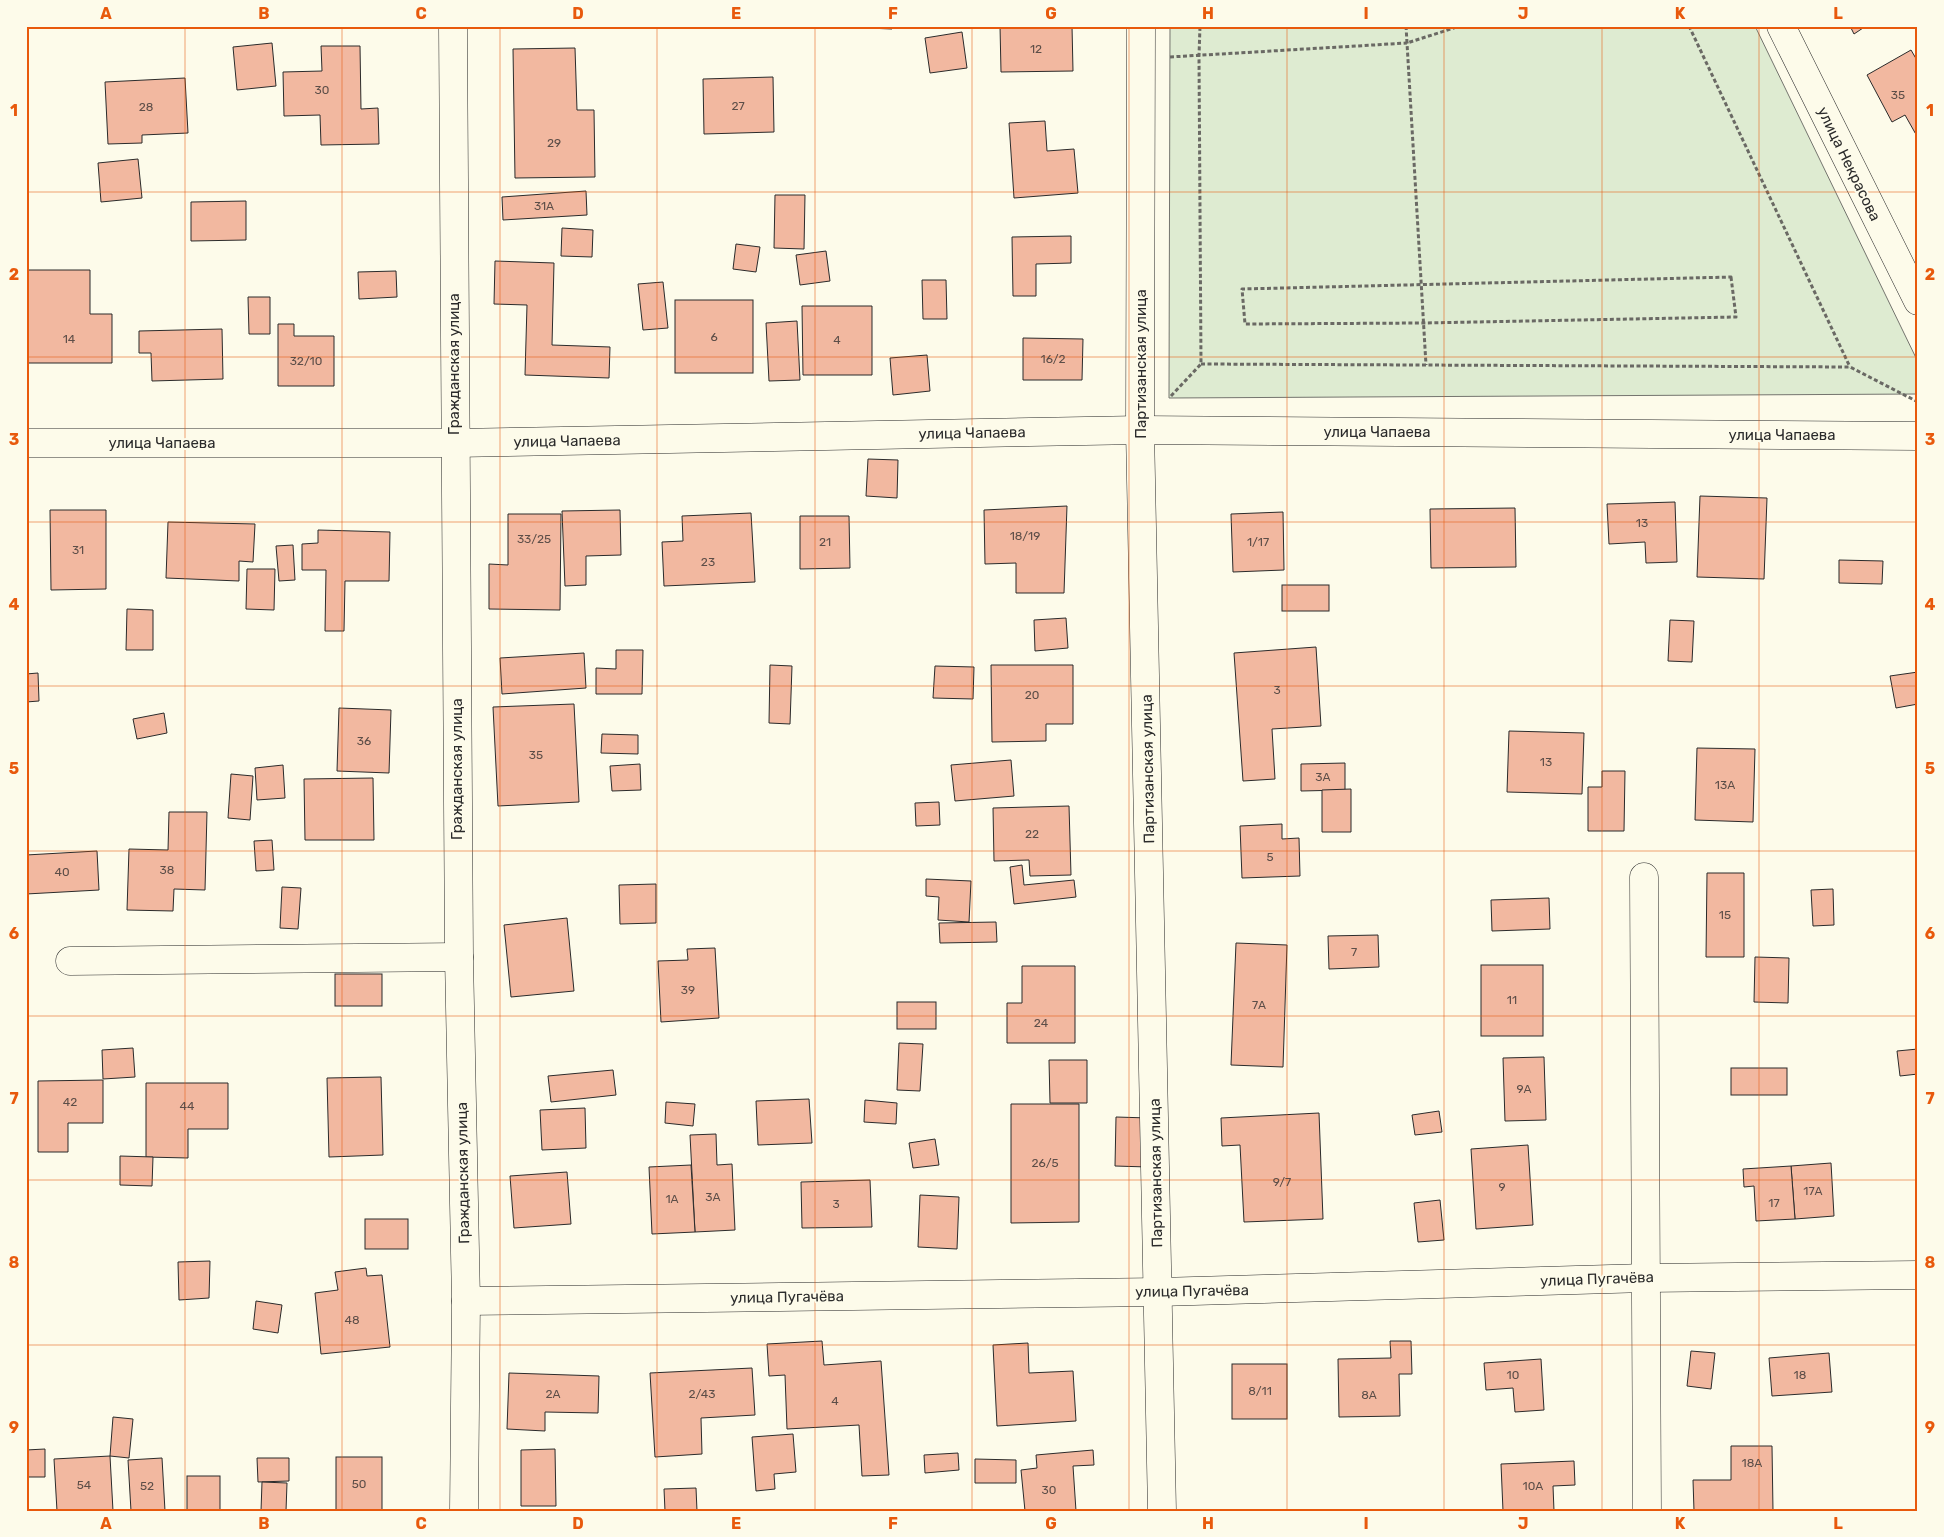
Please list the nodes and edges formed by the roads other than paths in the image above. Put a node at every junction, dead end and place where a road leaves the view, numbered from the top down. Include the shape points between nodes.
1 (453, 26) edge
2 (1141, 26) edge
3 (1781, 26) edge
4 (1918, 301) edge
5 (1140, 430) junction
6 (1918, 436) edge
7 (26, 443) edge
8 (455, 443) junction
9 (1644, 877) dead end
10 (459, 958) junction
11 (70, 961) dead end
12 (1918, 1274) edge
13 (1646, 1278) junction
14 (1159, 1292) junction
15 (466, 1301) junction
16 (464, 1511) edge
17 (1162, 1511) edge
18 (1647, 1511) edge

1 - 8 street, Гражданская улица
2 - 5 street, Партизанская улица
3 - 4 street, улица Некрасова
5 - 6 street, улица Чапаева
5 - 8 street, улица Чапаева
5 - 14 street, Партизанская улица
7 - 8 street, улица Чапаева
8 - 10 street, Гражданская улица
9 - 13 street
10 - 11 street
10 - 15 street, Гражданская улица
12 - 13 street, улица Пугачёва
13 - 14 street, улица Пугачёва
13 - 18 street
14 - 15 street, улица Пугачёва
14 - 17 street, Партизанская улица
15 - 16 street, Гражданская улица

